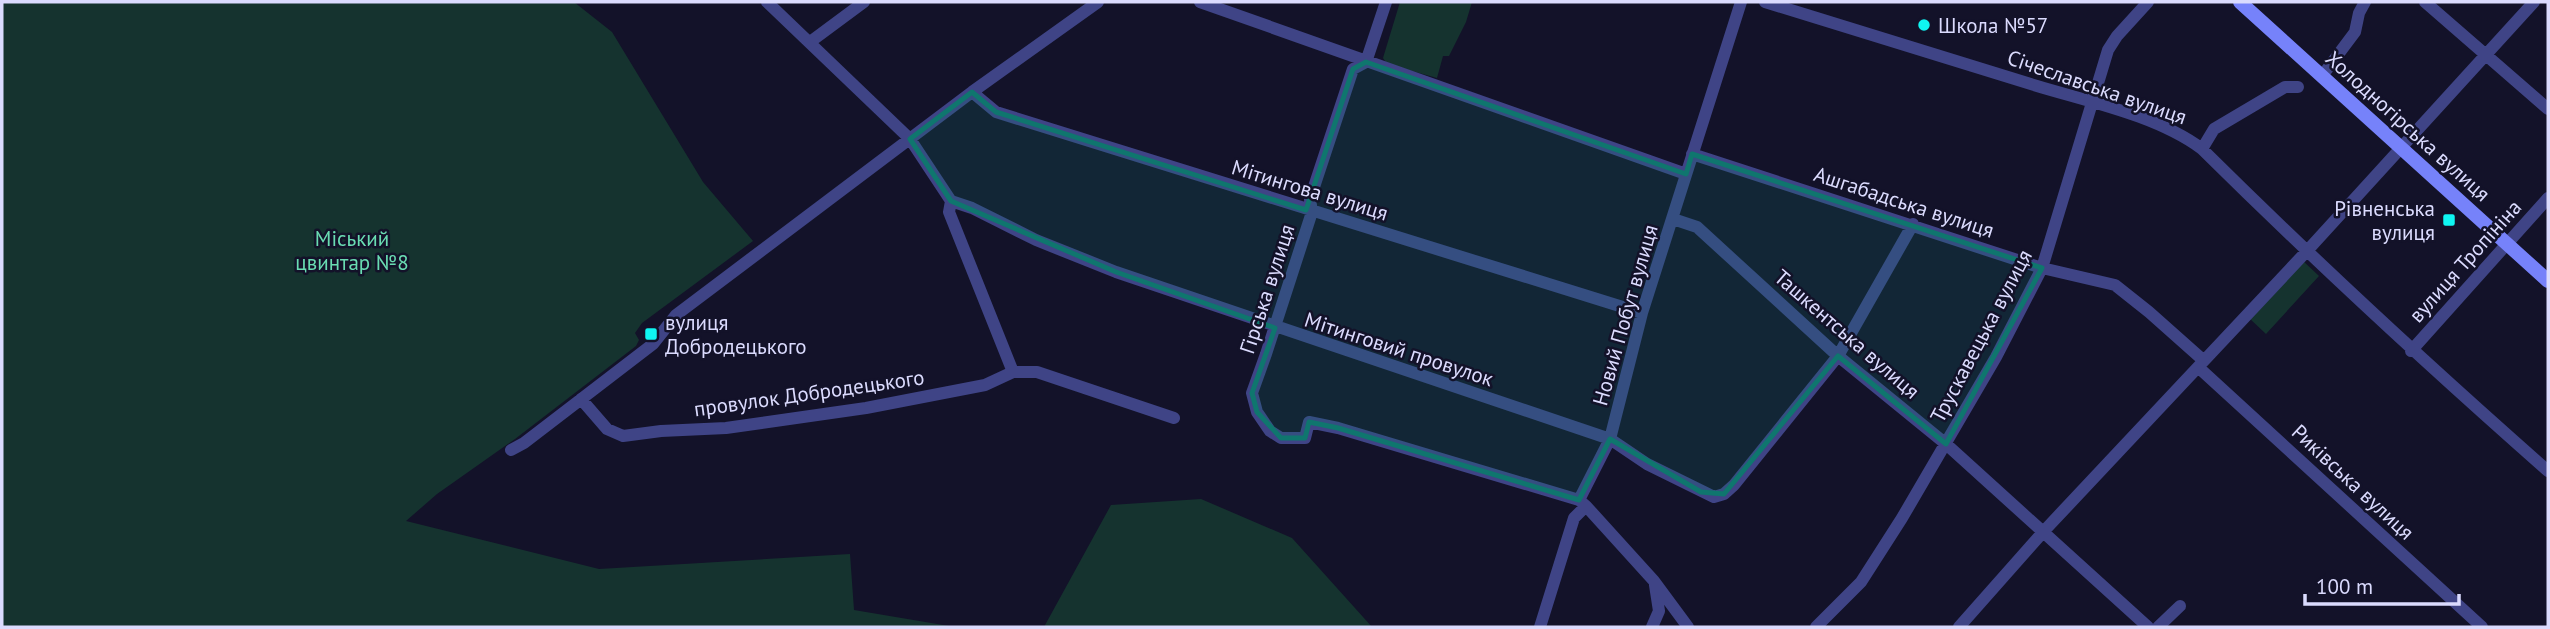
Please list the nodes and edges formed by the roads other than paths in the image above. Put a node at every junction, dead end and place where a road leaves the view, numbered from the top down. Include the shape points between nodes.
1 (766, 2) edge
2 (864, 2) edge
3 (1098, 2) edge
4 (1200, 2) edge
5 (1385, 2) edge
6 (1741, 2) edge
7 (1765, 2) edge
8 (2148, 2) edge
9 (2240, 2) edge
10 (2365, 2) edge
11 (2425, 2) edge
12 (2534, 2) edge
13 (810, 42) junction
14 (2486, 56) junction
15 (1366, 62) junction
16 (2322, 76) junction
17 (2298, 87) dead end
18 (972, 92) junction
19 (2093, 103) junction
20 (2548, 109) edge
21 (910, 139) junction
22 (2400, 148) junction
23 (2202, 149) junction
24 (1692, 154) junction
25 (1686, 174) junction
26 (2548, 198) edge
27 (951, 201) junction
28 (1312, 212) junction
29 (1673, 219) junction
30 (1913, 224) junction
31 (2507, 244) junction
32 (2305, 252) junction
33 (2042, 268) junction
34 (2548, 281) edge
35 (1642, 313) junction
36 (1275, 328) junction
37 (2411, 351) junction
38 (1838, 356) junction
39 (2200, 363) junction
40 (1013, 372) junction
41 (581, 399) junction
42 (1174, 418) dead end
43 (1610, 439) junction
44 (1946, 444) junction
45 (511, 450) dead end
46 (2548, 471) edge
47 (1583, 503) junction
48 (2044, 531) junction
49 (1654, 581) junction
50 (2179, 606) dead end
51 (1539, 627) edge
52 (1652, 627) edge
53 (1688, 627) edge
54 (1816, 627) edge
55 (1959, 627) edge
56 (2148, 627) edge
57 (2158, 627) edge
58 (2482, 627) edge

1 - 13 street
2 - 13 street
3 - 18 street
4 - 15 street
5 - 15 street, Гірська вулиця
6 - 24 street, Новий Побут вулиця
7 - 19 street, Січеславська вулиця
8 - 19 street, Трускавецька вулиця via 2108,50
9 - 16 main road, Холодногірська вулиця
10 - 16 street via 2355,32
11 - 14 street
12 - 14 street
13 - 21 street
14 - 20 street
14 - 22 street
15 - 25 street
15 - 28 street, Гірська вулиця via 1353,69 1310,199
16 - 22 main road, Холодногірська вулиця
17 - 23 street via 2285,87 2214,128
18 - 21 street
18 - 28 street, Мітингова вулиця via 996,112
19 - 23 street, Січеславська вулиця via 2158,125
19 - 33 street, Трускавецька вулиця
21 - 27 street
21 - 41 street via 676,315 653,344
22 - 31 main road, Холодногірська вулиця
22 - 32 street
23 - 32 street, Січеславська вулиця
24 - 25 street, Новий Побут вулиця
24 - 30 street, Ашгабадська вулиця
25 - 29 street, Новий Побут вулиця
26 - 31 street, вулиця Тропініна
27 - 36 street, Мітинговий провулок via 1116,272
27 - 40 street via 948,212
28 - 35 street, Мітингова вулиця
28 - 36 street, Гірська вулиця
29 - 35 street, Новий Побут вулиця
29 - 38 street, Ташкентська вулиця via 1697,227
30 - 33 street, Ашгабадська вулиця
30 - 38 street
31 - 34 main road, Холодногірська вулиця
31 - 37 street, вулиця Тропініна
32 - 37 street, Січеславська вулиця
32 - 39 street
33 - 39 street, Ашгабадська вулиця via 2115,285
33 - 44 street, Трускавецька вулиця
35 - 43 street, Новий Побут вулиця
36 - 43 street, Мітинговий провулок
36 - 47 street, Гірська вулиця via 1252,393 1257,412 1281,438 1305,438 1309,422 1338,428
37 - 46 street, Січеславська вулиця
38 - 43 street, Мітинговий провулок via 1724,494 1714,497 1701,492
38 - 44 street, Ташкентська вулиця
39 - 48 street
39 - 58 street, Риківська вулиця
40 - 41 street, провулок Добродецького via 985,385 866,408 726,428 623,436 607,429
40 - 42 street via 1037,373
41 - 45 street
43 - 47 street, Новий Побут вулиця
44 - 48 street, Ташкентська вулиця
44 - 54 street, Трускавецька вулиця via 1861,582
47 - 49 street
47 - 51 street, Новий Побут вулиця
48 - 55 street
48 - 56 street, Ташкентська вулиця
49 - 52 street via 1659,611
49 - 53 street
50 - 57 street

